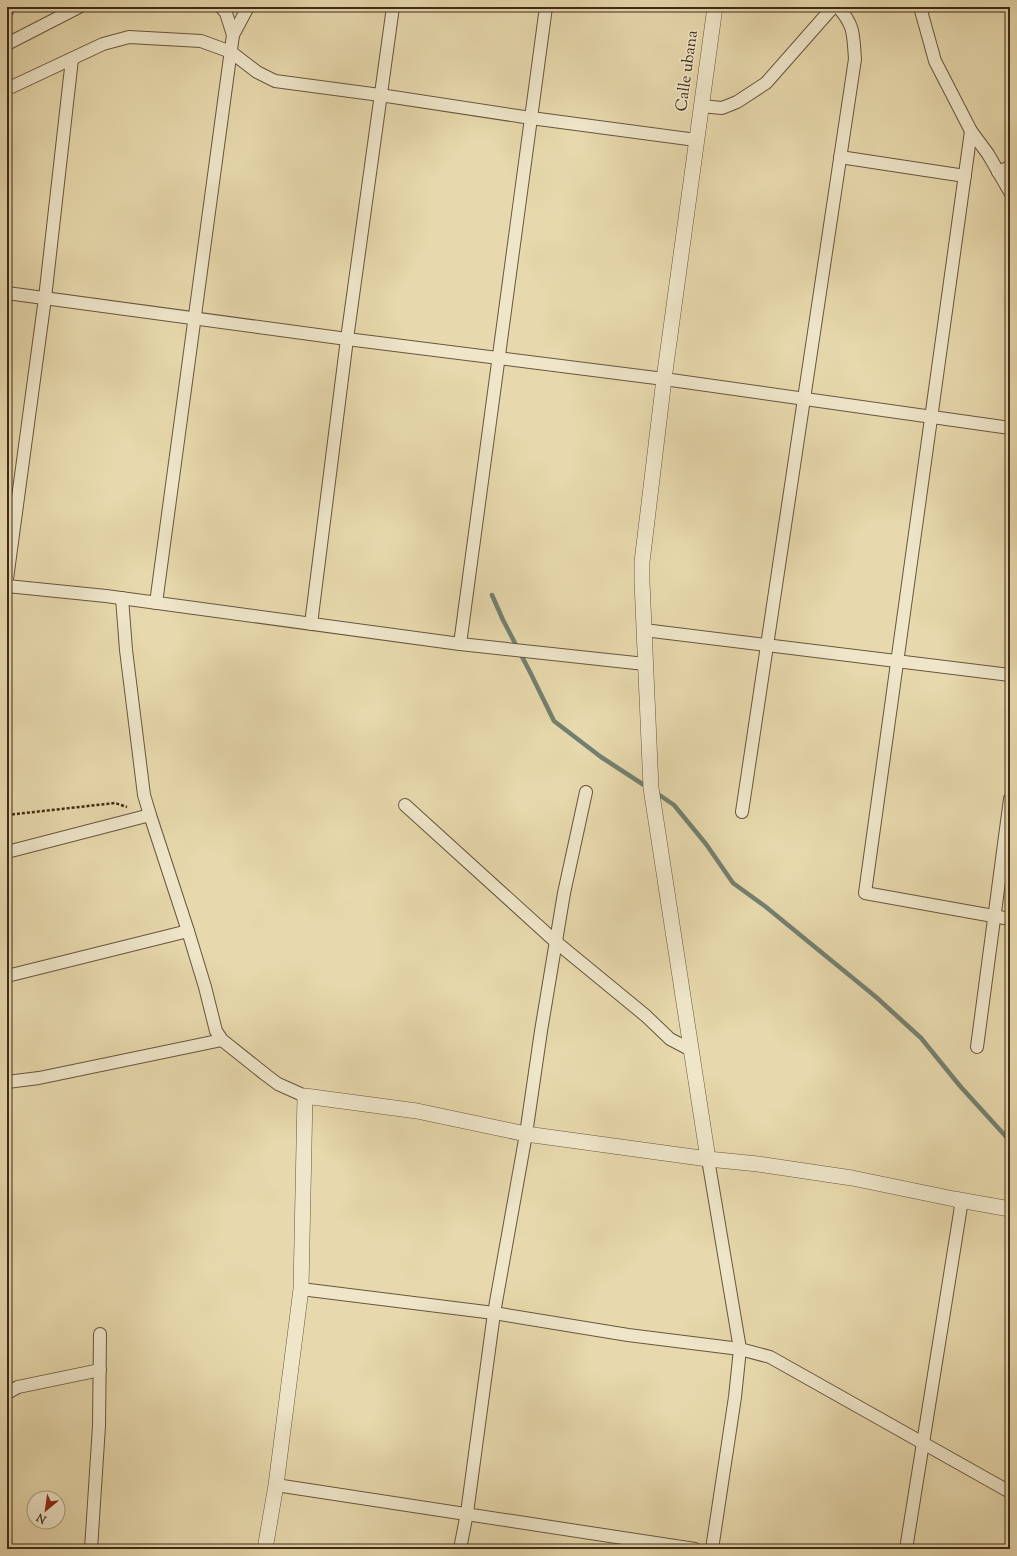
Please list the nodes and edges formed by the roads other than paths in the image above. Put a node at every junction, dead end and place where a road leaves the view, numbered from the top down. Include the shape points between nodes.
1 (9, 7) edge
2 (79, 7) edge
3 (221, 7) edge
4 (248, 7) edge
5 (393, 7) edge
6 (546, 7) edge
7 (714, 7) edge
8 (833, 7) edge
9 (838, 7) edge
10 (920, 7) edge
11 (7, 11) edge
12 (233, 34) junction
13 (7, 44) edge
14 (231, 52) junction
15 (72, 59) junction
16 (7, 89) edge
17 (380, 95) junction
18 (701, 106) junction
19 (531, 118) junction
20 (971, 131) junction
21 (696, 140) junction
22 (840, 157) junction
23 (1010, 167) edge
24 (998, 172) junction
25 (965, 176) junction
26 (1010, 192) edge
27 (7, 293) edge
28 (45, 298) junction
29 (194, 318) junction
30 (347, 339) junction
31 (499, 358) junction
32 (664, 379) junction
33 (804, 400) junction
34 (931, 417) junction
35 (1010, 428) edge
36 (7, 579) edge
37 (7, 586) edge
38 (122, 598) junction
39 (156, 603) junction
40 (310, 624) junction
41 (644, 630) junction
42 (460, 644) junction
43 (768, 645) junction
44 (898, 661) junction
45 (646, 664) junction
46 (1010, 674) edge
47 (586, 792) dead end
48 (1010, 799) edge
49 (405, 805) dead end
50 (742, 812) dead end
51 (150, 815) junction
52 (7, 852) edge
53 (994, 916) junction
54 (1010, 919) edge
55 (188, 931) junction
56 (556, 942) junction
57 (7, 976) edge
58 (222, 1040) junction
59 (977, 1048) dead end
60 (691, 1050) junction
61 (7, 1082) edge
62 (305, 1096) junction
63 (526, 1134) junction
64 (708, 1159) junction
65 (962, 1200) junction
66 (1010, 1209) edge
67 (301, 1290) junction
68 (494, 1312) junction
69 (100, 1334) dead end
70 (740, 1349) junction
71 (100, 1370) junction
72 (7, 1393) edge
73 (923, 1444) junction
74 (276, 1485) junction
75 (1010, 1492) edge
76 (466, 1514) junction
77 (91, 1549) edge
78 (265, 1549) edge
79 (460, 1549) edge
80 (695, 1549) edge
81 (712, 1549) edge
82 (906, 1549) edge

1 - 11 street
2 - 13 street
3 - 12 street via 226,13
4 - 12 street
5 - 17 street
6 - 19 street
7 - 18 street, Calle ubana
8 - 18 street via 766,83 737,102 722,108
9 - 22 street via 848,18 853,29 855,59
10 - 20 street via 935,61
12 - 14 street
14 - 15 street via 201,41 129,37 103,44
14 - 17 street via 257,72 275,81
14 - 29 street
15 - 16 street
15 - 28 street
17 - 19 street
17 - 30 street
18 - 21 street, Calle ubana
19 - 21 street
19 - 31 street
20 - 24 street
20 - 25 street
21 - 32 street, Calle ubana
22 - 25 street
22 - 33 street
23 - 24 street
24 - 26 street
25 - 34 street
27 - 28 street
28 - 29 street
28 - 36 street
29 - 30 street
29 - 39 street
30 - 31 street
30 - 40 street
31 - 32 street
31 - 42 street
32 - 33 street
32 - 41 street, Calle ubana via 642,562
33 - 34 street
33 - 43 street
34 - 35 street
34 - 44 street
37 - 38 street
38 - 39 street
38 - 51 street via 144,795
39 - 40 street
40 - 42 street
41 - 43 street
41 - 45 street, Calle ubana
42 - 45 street
43 - 44 street
43 - 50 street
44 - 46 street
44 - 53 street via 866,893
45 - 60 street, Calle ubana via 651,788
47 - 56 street
48 - 53 street
49 - 56 street
51 - 52 street
51 - 55 street
53 - 54 street
53 - 59 street
55 - 57 street
55 - 58 street via 216,1031
56 - 60 street via 670,1039
56 - 63 street
58 - 61 street via 39,1078
58 - 62 street via 278,1084
60 - 64 street, Calle ubana
62 - 63 street via 417,1111
62 - 67 street
63 - 64 street
63 - 68 street
64 - 65 street via 852,1178
64 - 70 street
65 - 66 street
65 - 73 street
67 - 68 street
67 - 74 street
68 - 70 street via 628,1335
68 - 76 street
69 - 71 street
70 - 73 street via 770,1357
70 - 81 street
71 - 72 street via 18,1386
71 - 77 street
73 - 75 street
73 - 82 street
74 - 76 street
74 - 78 street
76 - 79 street
76 - 80 street

